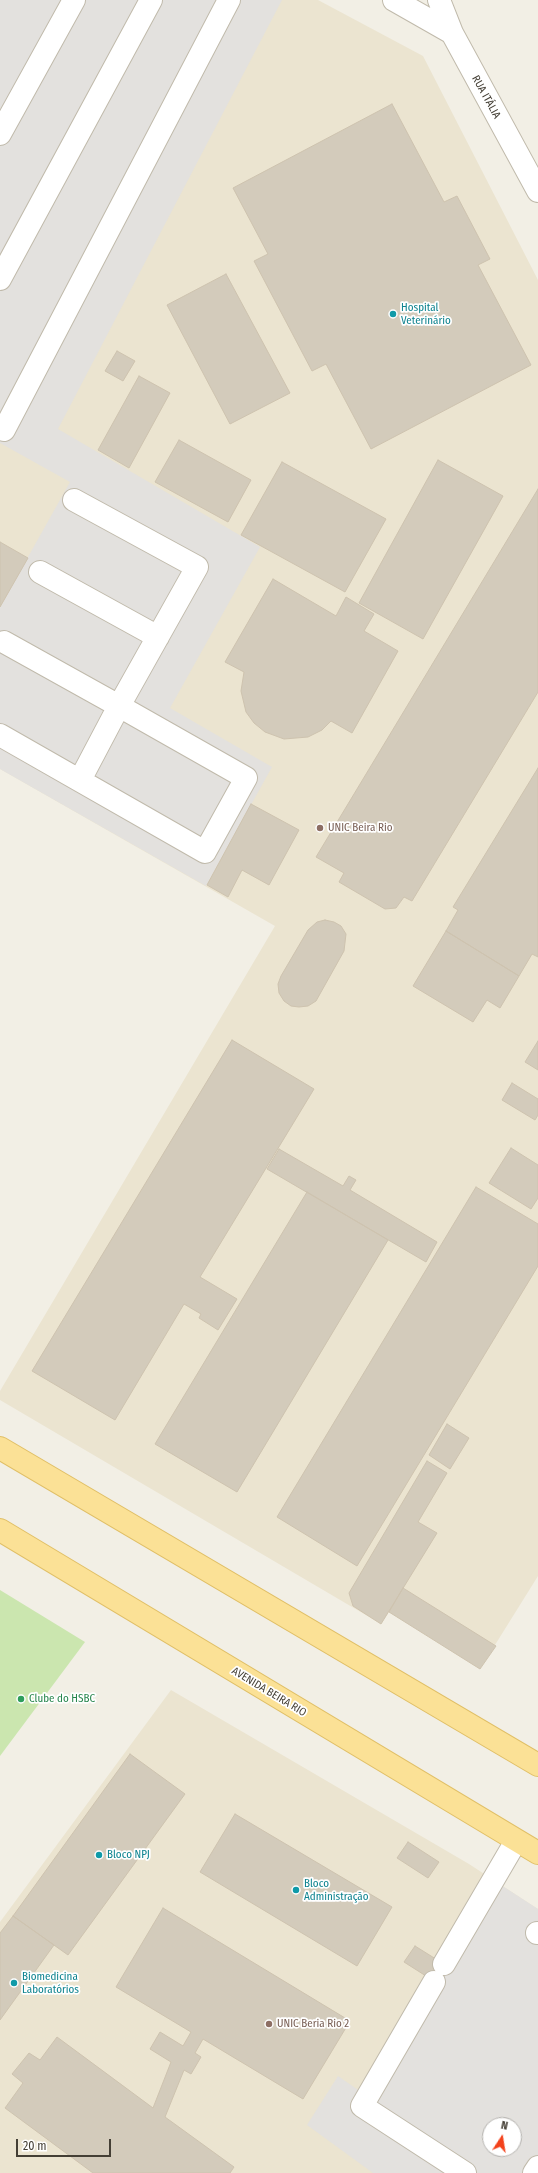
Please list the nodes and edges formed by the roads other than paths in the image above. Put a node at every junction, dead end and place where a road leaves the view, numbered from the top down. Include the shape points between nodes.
1 (74, 0) edge
2 (151, 0) edge
3 (230, 0) edge
4 (394, 0) edge
5 (439, 0) edge
6 (452, 33) junction
7 (0, 134) edge
8 (538, 191) edge
9 (0, 279) edge
10 (4, 430) dead end
11 (74, 500) dead end
12 (40, 572) dead end
13 (158, 637) junction
14 (4, 642) dead end
15 (119, 706) junction
16 (0, 735) edge
17 (80, 780) junction
18 (0, 1448) edge
19 (0, 1530) edge
20 (538, 1765) edge
21 (516, 1841) junction
22 (538, 1854) edge
23 (538, 2167) edge
24 (465, 2173) edge
25 (534, 2173) edge

1 - 7 street
2 - 9 street
3 - 10 street
4 - 6 street
5 - 6 street, RUA ITÁLIA
6 - 8 street, RUA ITÁLIA
11 - 13 street via 197,567
12 - 13 street
13 - 15 street
14 - 15 street
15 - 17 street
15 - 17 street via 246,778 205,852
16 - 17 street
18 - 20 main road
19 - 21 main road, AVENIDA BEIRA RIO
21 - 22 main road, AVENIDA BEIRA RIO
21 - 24 street via 362,2106
23 - 25 street

